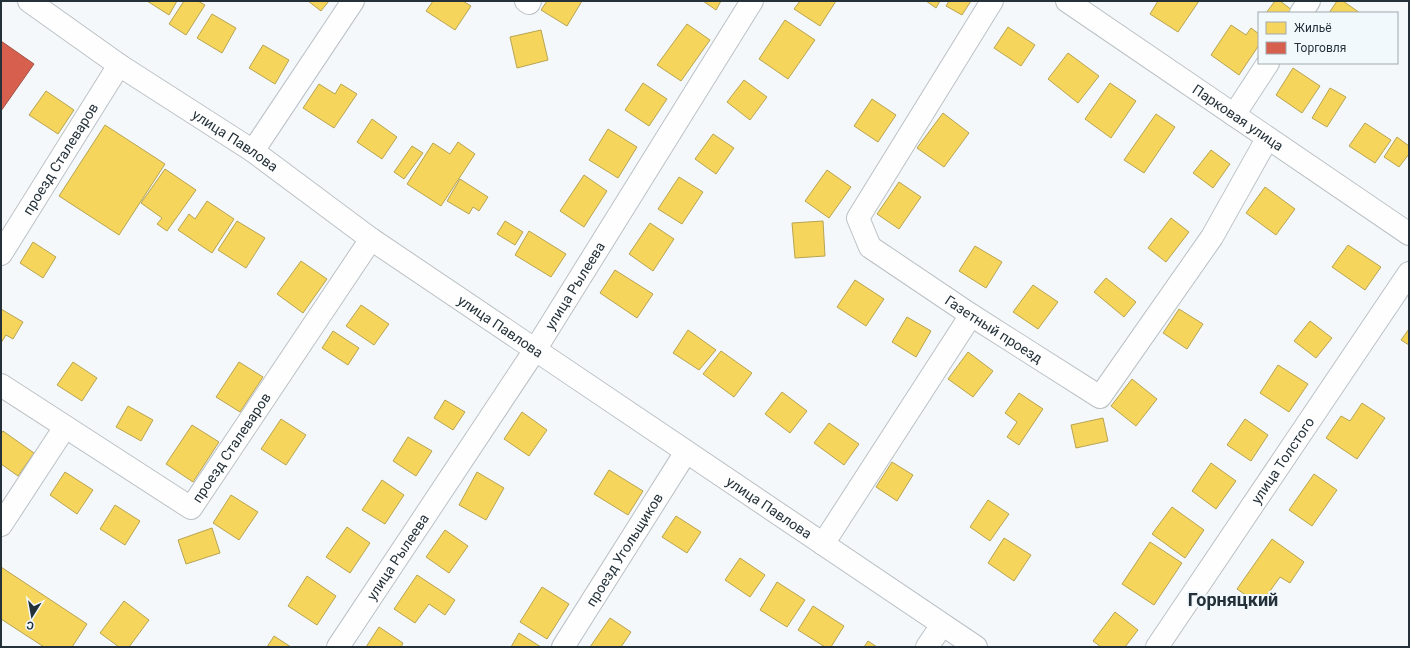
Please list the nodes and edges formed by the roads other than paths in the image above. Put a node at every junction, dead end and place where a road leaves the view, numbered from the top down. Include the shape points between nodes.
1 (29, 1) edge
2 (354, 1) edge
3 (526, 1) edge
4 (530, 1) edge
5 (752, 1) edge
6 (992, 1) edge
7 (1067, 1) edge
8 (1309, 1) edge
9 (1302, 12) edge
10 (1267, 64) edge
11 (119, 65) junction
12 (1234, 115) junction
13 (1268, 139) junction
14 (253, 151) junction
15 (1409, 234) edge
16 (371, 239) junction
17 (1, 254) edge
18 (1409, 273) edge
19 (971, 315) junction
20 (535, 350) junction
21 (1, 385) edge
22 (65, 426) junction
23 (686, 452) junction
24 (1, 525) edge
25 (823, 544) junction
26 (942, 625) junction
27 (338, 647) edge
28 (563, 647) edge
29 (927, 647) edge
30 (976, 647) edge
31 (1157, 647) edge

1 - 11 street, улица Павлова
2 - 14 street
3 - 4 street
5 - 20 street, улица Рылеева
6 - 19 street, Газетный проезд via 858,218 870,247
7 - 12 street, Парковая улица
8 - 9 street
10 - 12 street
11 - 14 street, улица Павлова
11 - 17 street, проезд Сталеваров
12 - 13 street, Парковая улица
13 - 15 street, Парковая улица
13 - 19 street, Газетный проезд via 1212,237 1100,397
14 - 16 street, улица Павлова
16 - 20 street, улица Павлова
16 - 22 street, проезд Сталеваров via 191,508
18 - 31 street, улица Толстого
19 - 25 street
20 - 23 street, улица Павлова
20 - 27 street, улица Рылеева
21 - 22 street, проезд Сталеваров
22 - 24 street
23 - 25 street, улица Павлова
23 - 28 street, проезд Угольщиков
25 - 26 street, улица Павлова
26 - 29 street
26 - 30 street, улица Павлова

